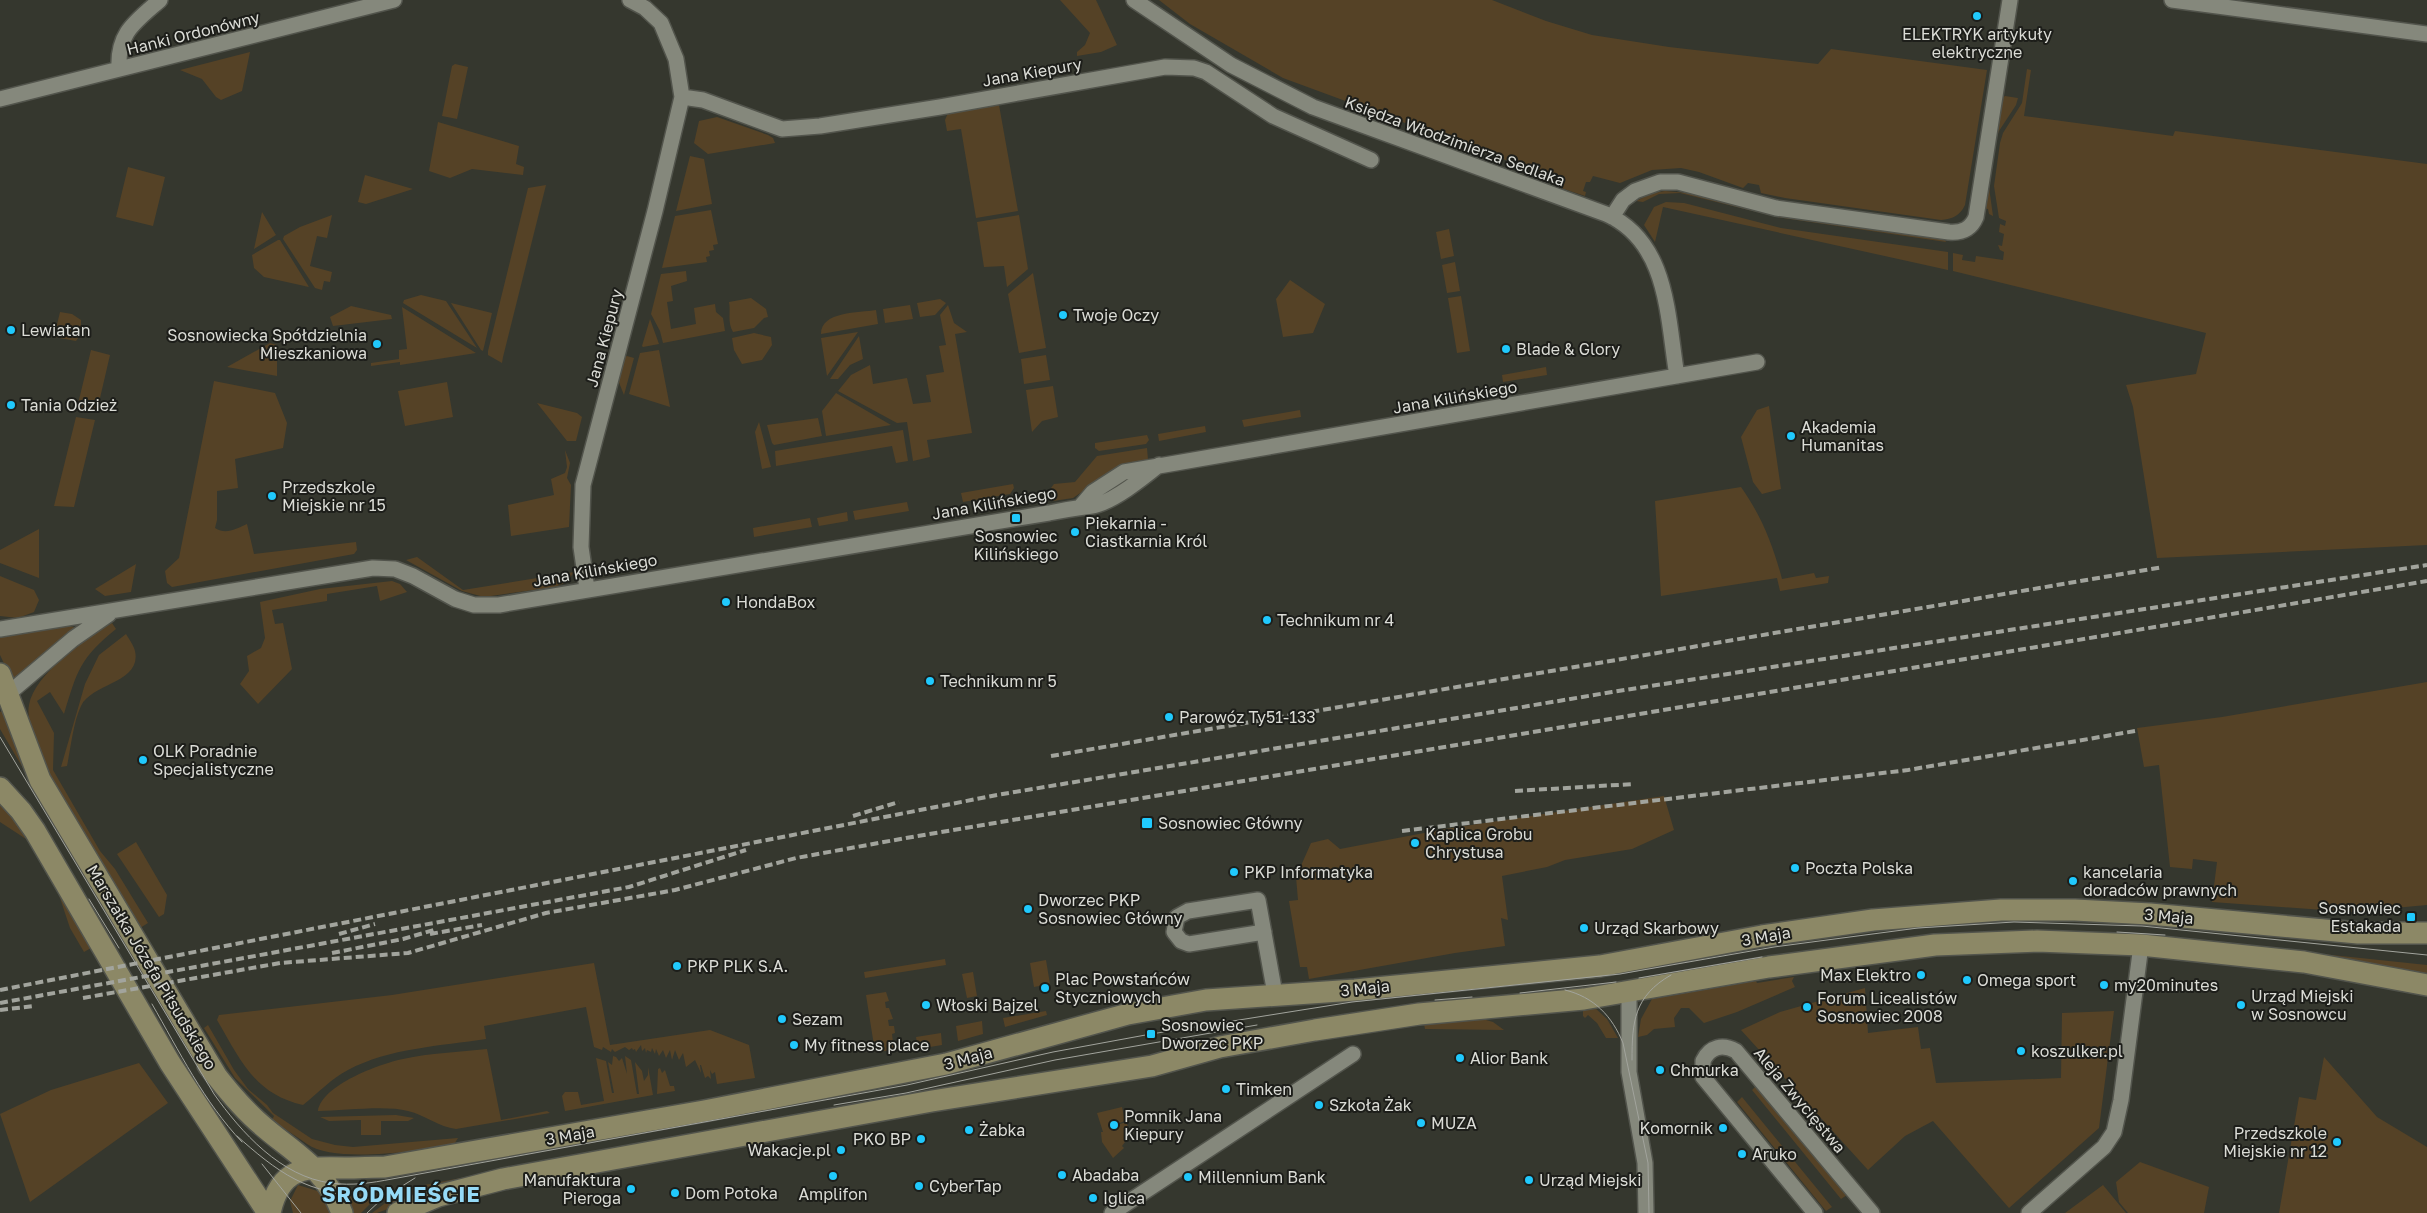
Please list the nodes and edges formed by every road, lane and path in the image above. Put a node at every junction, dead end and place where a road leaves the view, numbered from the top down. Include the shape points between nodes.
1 (160, 0) edge
2 (394, 0) edge
3 (630, 0) edge
4 (1134, 0) edge
5 (2010, 0) edge
6 (2172, 0) edge
7 (2235, 4) edge
8 (2427, 34) edge
9 (119, 69) junction
10 (682, 97) junction
11 (0, 99) edge
12 (1371, 160) dead end
13 (1612, 217) junction
14 (1758, 362) dead end
15 (1677, 376) junction
16 (587, 589) junction
17 (120, 609) junction
18 (0, 629) edge
19 (0, 674) edge
20 (4, 698) edge
21 (0, 788) edge
22 (1264, 932) junction
23 (2427, 933) edge
24 (2140, 944) junction
25 (2427, 985) edge
26 (1629, 993) junction
27 (1275, 994) junction
28 (1353, 1054) dead end
29 (314, 1167) junction
30 (269, 1213) edge
31 (342, 1213) edge
32 (398, 1213) edge
33 (1112, 1213) edge
34 (1646, 1213) edge
35 (1815, 1213) edge
36 (1872, 1213) edge
37 (2029, 1213) edge

1 - 9 street via 122,38 118,52
2 - 9 street, Hanki Ordonówny
3 - 10 street, Jana Kiepury via 645,8 661,23 676,59
4 - 13 street, Księdza Włodzimierza Sedlaka via 1231,64 1313,107
5 - 13 street via 1976,216 1967,229 1958,233 1803,212 1750,202 1678,182 1660,182 1635,191 1623,200
6 - 7 street
7 - 8 street
9 - 11 street, Hanki Ordonówny
10 - 12 street, Jana Kiepury via 703,100 782,129 940,107 1164,67 1194,68 1206,72 1273,116
10 - 16 street, Jana Kiepury via 583,485 581,547
13 - 15 street, Księdza Włodzimierza Sedlaka via 1644,243 1658,268
14 - 15 street, Jana Kilińskiego
15 - 16 street, Jana Kilińskiego via 1124,472 1093,492 1082,506
16 - 17 street, Jana Kilińskiego via 498,605 474,605 455,599 404,572 373,568
17 - 18 street, Jana Kilińskiego
17 - 20 street, Jana Kilińskiego via 80,634
19 - 20 main road, Marszałka Józefa Piłsudskiego
20 - 29 main road, Marszałka Józefa Piłsudskiego via 40,780 217,1077 257,1121
21 - 30 main road, Marszałka Józefa Piłsudskiego via 35,831 107,947 190,1093
22 - 22 street via 1258,900 1188,911 1177,917 1174,924 1178,938 1189,944
22 - 27 street
23 - 27 main road, 3 Maja via 2358,933 2150,914 2001,910 1852,922 1572,970
24 - 25 main road, 3 Maja via 2304,962
24 - 26 main road, 3 Maja via 2037,941 1935,945 1769,967
24 - 37 street via 2121,1100 2114,1132 2104,1147
26 - 32 main road, 3 Maja via 1419,1014 1220,1047 1143,1068 932,1101 503,1179 438,1196
26 - 34 street via 1630,1079 1645,1163
27 - 29 main road, 3 Maja via 1206,1000 1128,1014 946,1064 704,1111 385,1166
28 - 33 street
29 - 30 main road, 3 Maja via 288,1177 276,1192
29 - 31 main road, Marszałka Józefa Piłsudskiego via 329,1183
35 - 36 street, Aleja Zwycięstwa via 1703,1077 1703,1061 1712,1050 1723,1047 1736,1051

